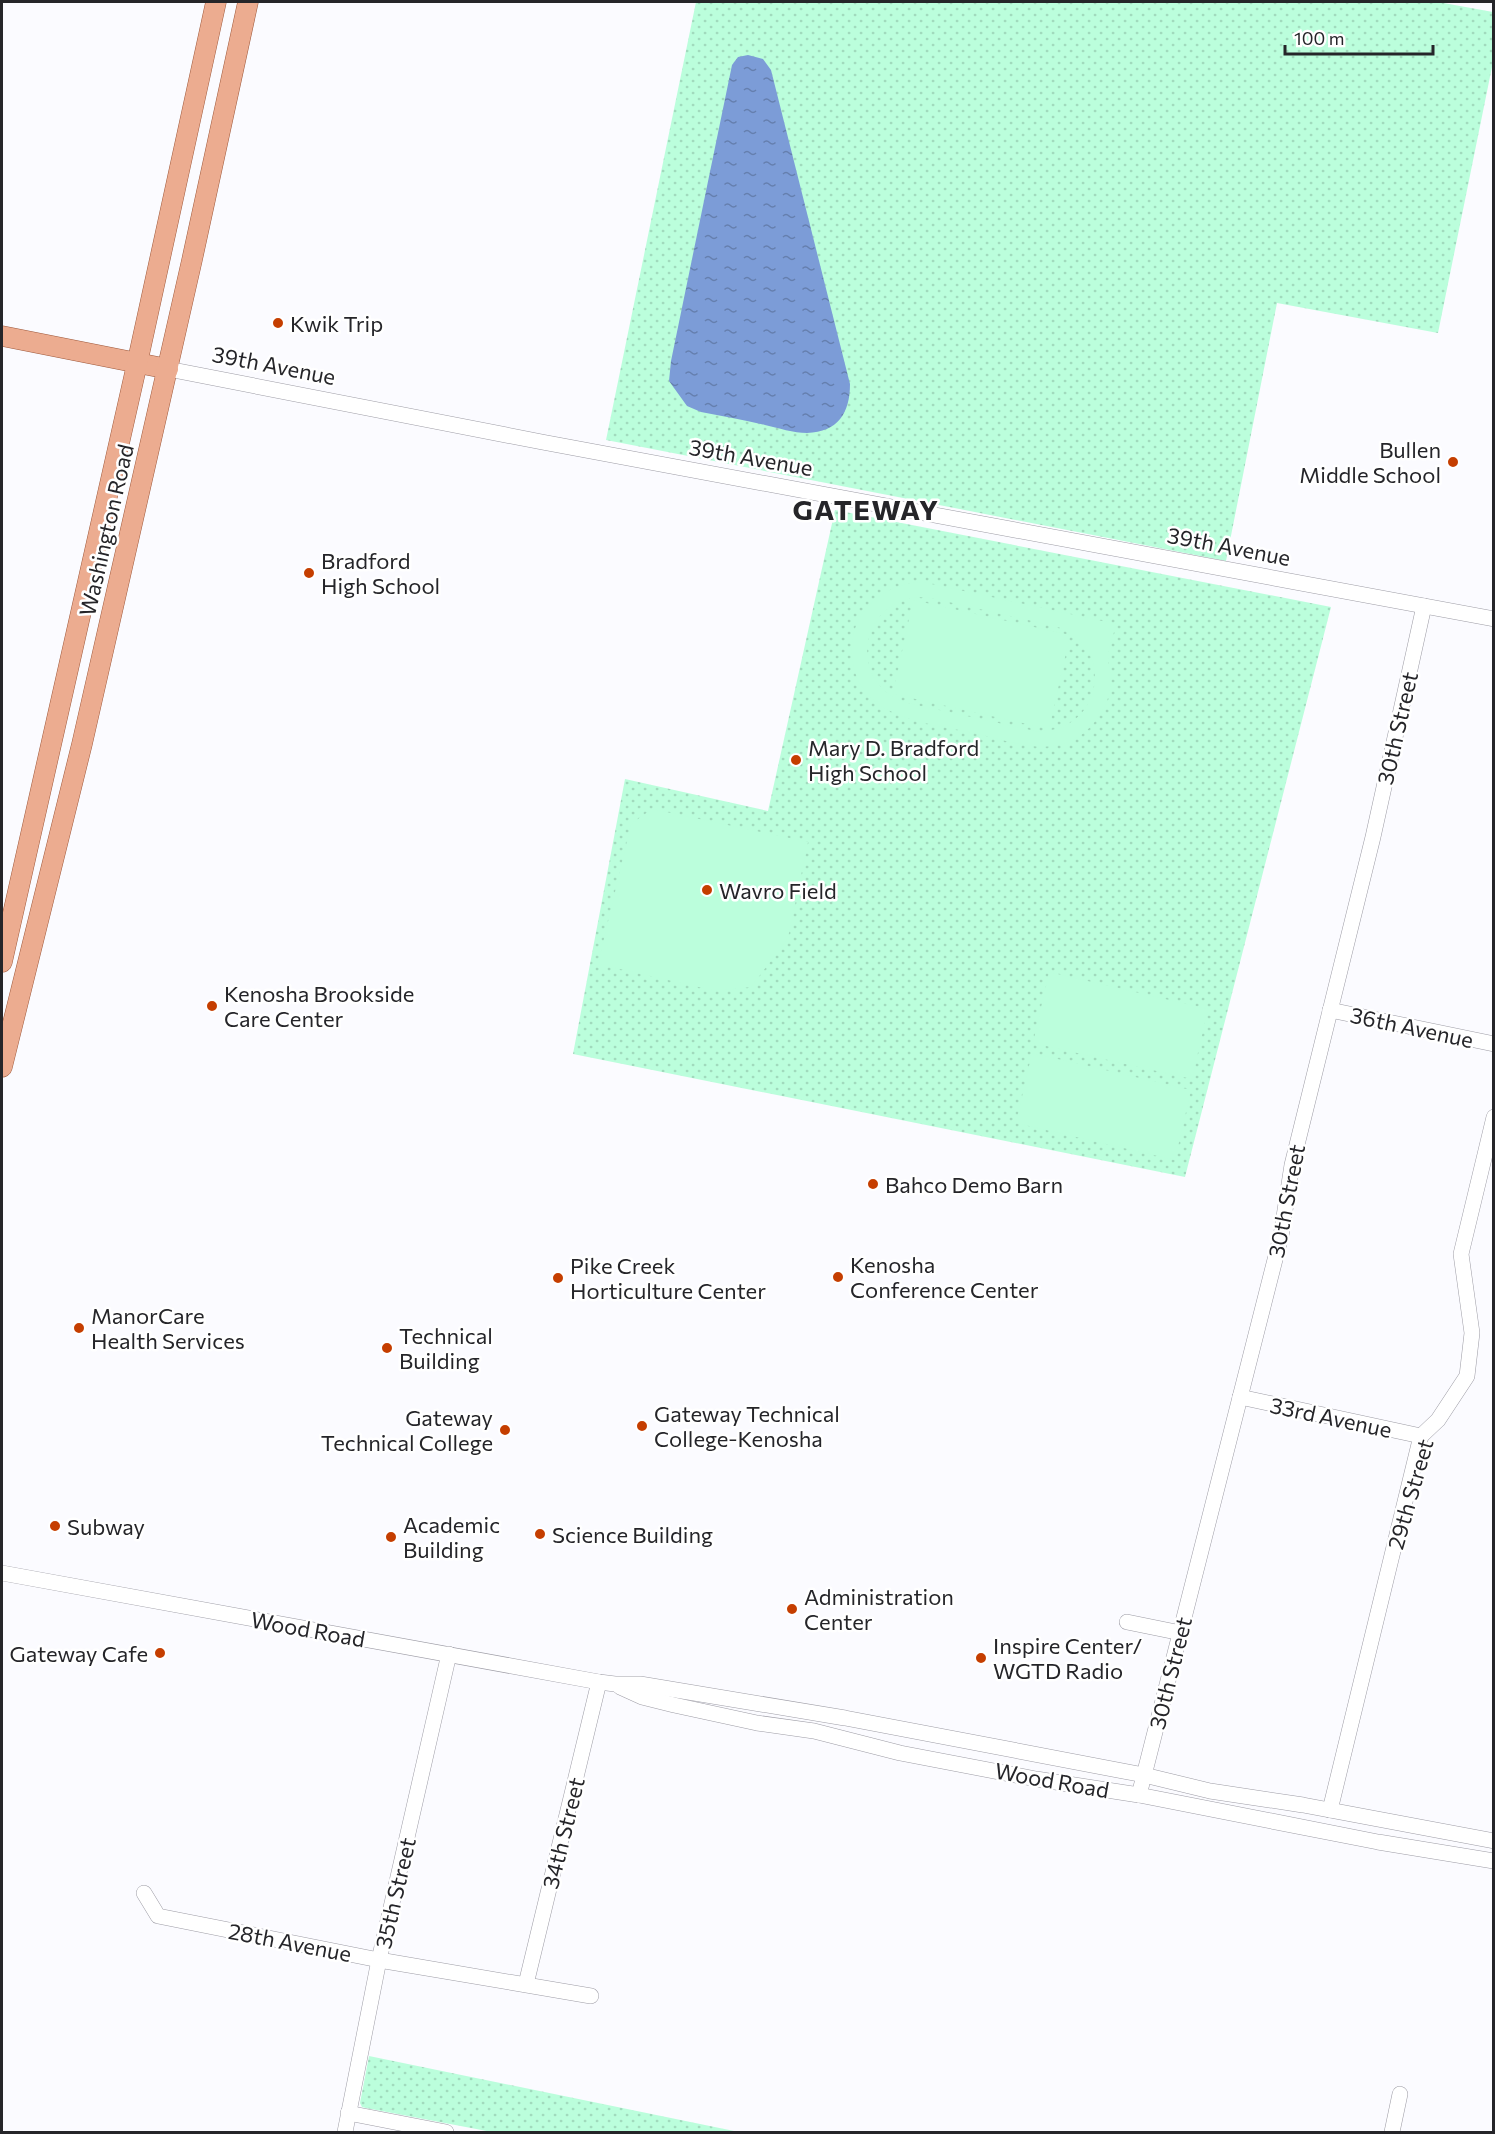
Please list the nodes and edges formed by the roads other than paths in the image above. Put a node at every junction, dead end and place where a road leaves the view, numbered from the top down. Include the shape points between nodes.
1 (216, 2) edge
2 (248, 2) edge
3 (2, 336) edge
4 (137, 364) junction
5 (168, 369) junction
6 (112, 474) junction
7 (124, 562) junction
8 (1424, 606) junction
9 (1494, 619) edge
10 (2, 962) edge
11 (1330, 1010) junction
12 (1494, 1044) edge
13 (2, 1067) edge
14 (1494, 1117) edge
15 (1240, 1397) junction
16 (1421, 1436) junction
17 (2, 1573) edge
18 (1126, 1622) dead end
19 (1181, 1633) junction
20 (449, 1654) junction
21 (599, 1682) junction
22 (615, 1684) junction
23 (1144, 1775) junction
24 (1139, 1795) junction
25 (1330, 1810) junction
26 (1494, 1841) edge
27 (1493, 1861) edge
28 (144, 1893) dead end
29 (379, 1960) junction
30 (526, 1984) junction
31 (591, 1996) dead end
32 (1400, 2094) dead end
33 (348, 2113) junction
34 (345, 2133) edge
35 (446, 2133) edge
36 (1392, 2133) edge

1 - 4 main road, Washington Road
2 - 5 main road, Washington Road
3 - 4 main road, 39th Avenue
4 - 5 main road, 39th Avenue
4 - 6 main road, Washington Road
5 - 7 main road, Washington Road
5 - 8 street, 39th Avenue
6 - 7 main road via 117,500 106,550 111,560
6 - 10 main road, Washington Road
7 - 13 main road, Washington Road
8 - 9 street, 39th Avenue
8 - 11 street, 30th Street
11 - 12 street, 36th Avenue
11 - 15 street, 30th Street via 1292,1165 1281,1236
14 - 16 street, 29th Street via 1461,1254 1472,1334 1467,1376 1438,1420
15 - 16 street, 33rd Avenue
15 - 19 street, 30th Street
16 - 25 street, 29th Street
17 - 20 street, Wood Road
18 - 19 street
19 - 23 street, 30th Street
20 - 21 street, Wood Road
20 - 29 street, 35th Street
21 - 22 street, Wood Road
21 - 30 street, 34th Street
22 - 23 street, Wood Road via 731,1698
22 - 24 street, Wood Road via 642,1697 757,1723 814,1731 900,1753 1035,1779
23 - 24 street, 30th Street
23 - 25 street, Wood Road via 1210,1791
24 - 27 street, Wood Road
25 - 26 street, Wood Road
28 - 29 street, 28th Avenue via 158,1916
29 - 30 street, 28th Avenue
29 - 33 street, 35th Street
30 - 31 street, 28th Avenue
32 - 36 street
33 - 34 street, 35th Street
33 - 35 street

